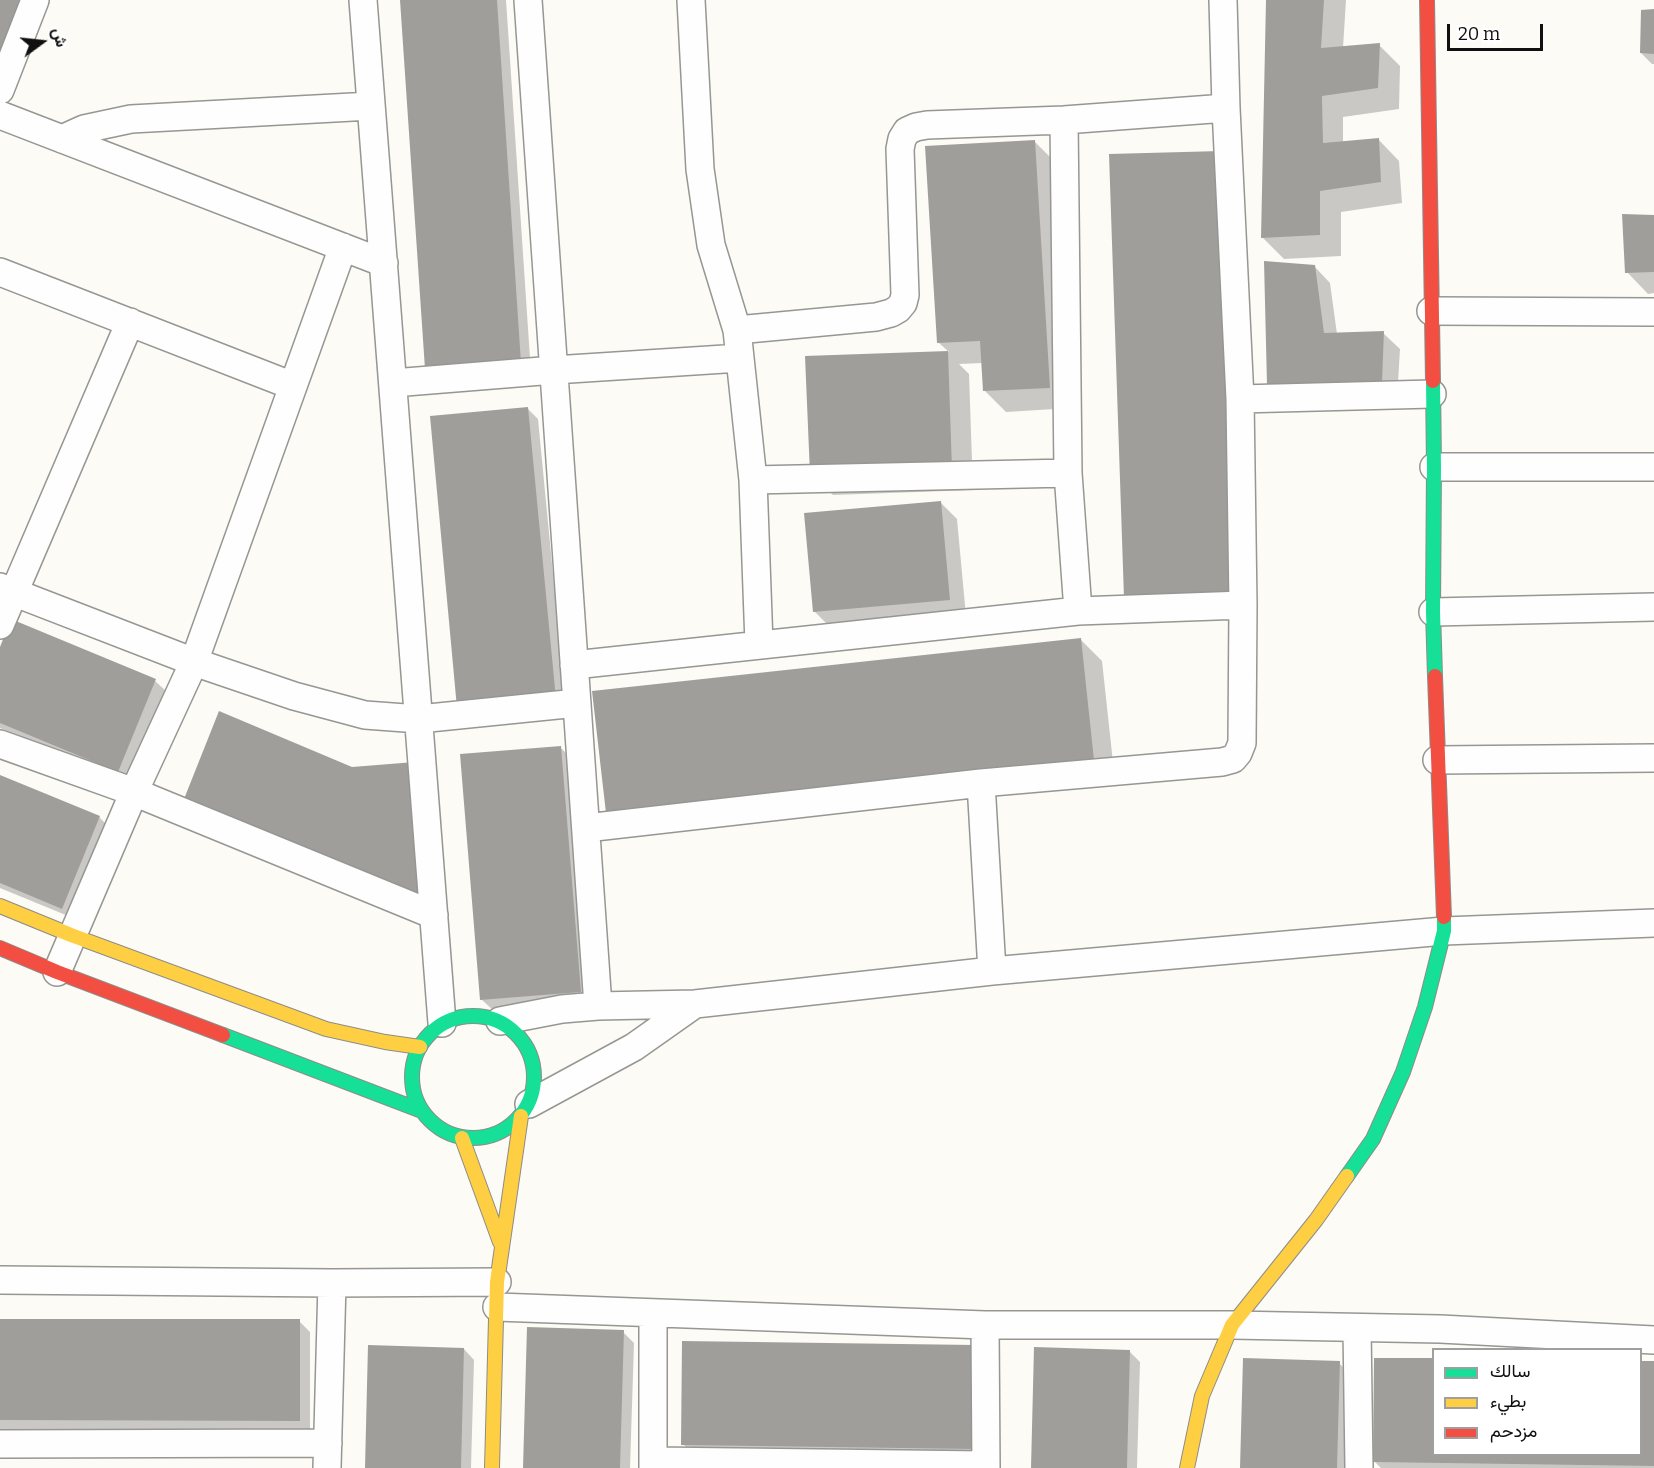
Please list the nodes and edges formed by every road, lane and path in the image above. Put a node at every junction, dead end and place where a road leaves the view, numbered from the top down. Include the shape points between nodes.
1 (35, 0) edge
2 (363, 0) edge
3 (528, 0) edge
4 (691, 0) edge
5 (1223, 0) edge
6 (1427, 0) edge
7 (0, 90) edge
8 (371, 106) junction
9 (1226, 108) junction
10 (0, 115) edge
11 (1064, 120) junction
12 (62, 139) junction
13 (343, 247) junction
14 (384, 263) junction
15 (0, 272) edge
16 (1431, 311) junction
17 (1654, 312) edge
18 (130, 322) junction
19 (737, 330) junction
20 (740, 358) junction
21 (554, 370) junction
22 (393, 383) junction
23 (292, 386) junction
24 (1432, 394) junction
25 (1240, 399) junction
26 (1434, 467) junction
27 (1654, 467) edge
28 (1068, 473) junction
29 (753, 480) junction
30 (7, 590) edge
31 (1243, 604) junction
32 (1654, 607) edge
33 (1078, 611) junction
34 (1433, 612) junction
35 (0, 625) edge
36 (759, 644) junction
37 (194, 662) junction
38 (574, 665) junction
39 (577, 703) junction
40 (419, 719) junction
41 (0, 744) edge
42 (1654, 758) edge
43 (1437, 760) junction
44 (981, 783) junction
45 (134, 792) junction
46 (586, 828) junction
47 (0, 906) edge
48 (434, 915) junction
49 (1654, 923) edge
50 (1444, 931) junction
51 (71, 935) junction
52 (0, 948) edge
53 (992, 970) junction
54 (57, 972) junction
55 (695, 1004) junction
56 (598, 1006) junction
57 (500, 1021) junction
58 (442, 1023) junction
59 (420, 1047) junction
60 (525, 1110) junction
61 (422, 1111) junction
62 (462, 1138) junction
63 (502, 1247) junction
64 (0, 1280) edge
65 (332, 1283) junction
66 (497, 1295) junction
67 (652, 1313) junction
68 (985, 1325) junction
69 (1232, 1325) junction
70 (1357, 1328) junction
71 (1654, 1340) edge
72 (0, 1444) edge
73 (328, 1456) edge
74 (653, 1465) edge
75 (986, 1467) edge
76 (492, 1468) edge
77 (1187, 1468) edge
78 (1359, 1468) edge

1 - 7 street
2 - 8 street
3 - 21 street
4 - 19 street via 700,169 711,245
5 - 9 street
6 - 16 street
8 - 12 street via 131,119 84,129
8 - 14 street
9 - 11 street
9 - 25 street
10 - 12 street
11 - 19 street via 927,125 907,131 900,148 905,295 898,309 876,316
11 - 28 street
12 - 13 street
13 - 14 street
13 - 23 street
14 - 22 street
15 - 18 street
16 - 17 street
16 - 24 street
18 - 23 street
18 - 30 street
19 - 20 street
20 - 21 street
20 - 29 street
21 - 22 street
21 - 38 street
22 - 40 street
23 - 37 street
24 - 25 street
24 - 26 street
25 - 31 street
26 - 27 street
26 - 34 street
28 - 29 street
28 - 33 street
29 - 36 street
30 - 35 street
30 - 37 street
31 - 33 street
31 - 44 street via 1242,742 1233,759
32 - 34 street
33 - 36 street
34 - 43 street
36 - 38 street
37 - 40 street via 365,715
37 - 45 street
38 - 39 street
39 - 40 street
39 - 46 street
40 - 48 street
41 - 45 street
42 - 43 street
43 - 50 street
44 - 46 street
44 - 53 street
45 - 48 street
45 - 51 street
46 - 56 street
47 - 51 street
48 - 58 street
49 - 50 street
50 - 53 street
50 - 69 street via 1422,1018 1373,1139 1316,1220
51 - 54 street
51 - 59 street via 326,1029
52 - 54 street
53 - 55 street
54 - 61 street
55 - 56 street
55 - 60 street via 634,1047
56 - 57 street
57 - 58 street via 471,1015
57 - 60 street via 515,1032 534,1066 535,1085
58 - 59 street
59 - 61 street via 412,1079
60 - 62 street via 495,1135
60 - 63 street
61 - 62 street via 446,1133
62 - 63 street
63 - 66 street
64 - 65 street
65 - 66 street
65 - 73 street
66 - 67 street
66 - 76 street
67 - 68 street
67 - 74 street
68 - 69 street
68 - 75 street
69 - 70 street
69 - 77 street via 1202,1396
70 - 71 street
70 - 78 street
72 - 73 street
74 - 75 street

